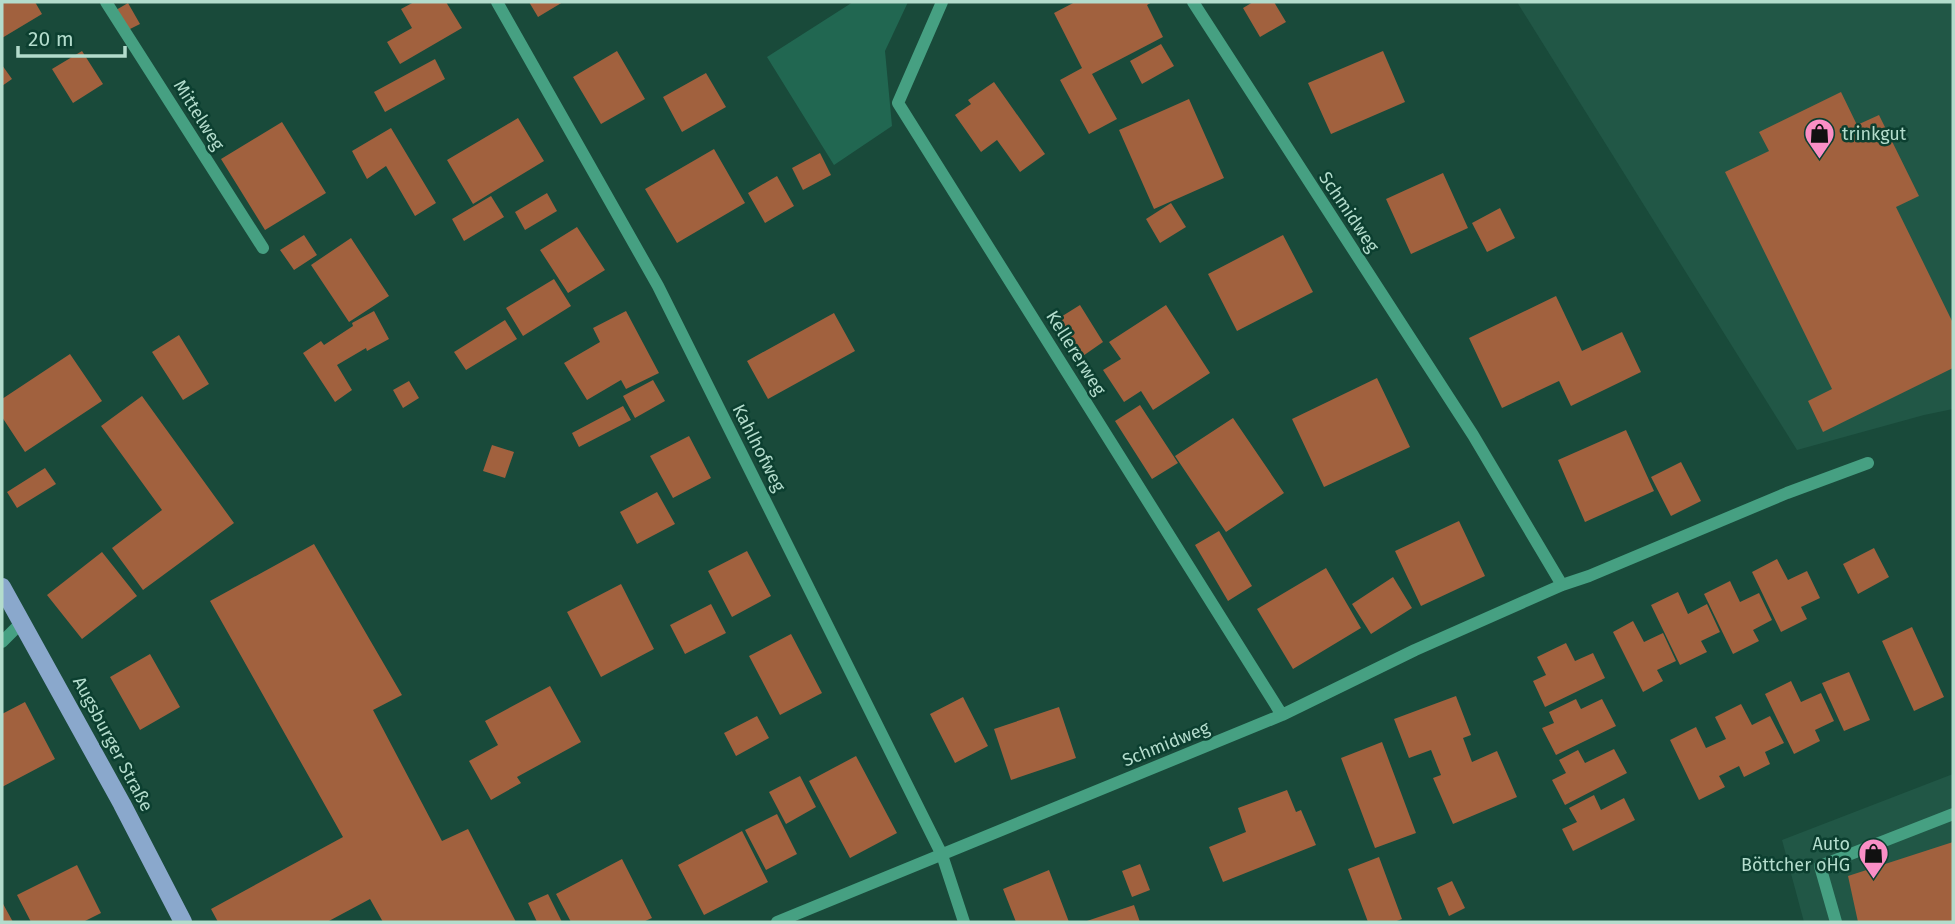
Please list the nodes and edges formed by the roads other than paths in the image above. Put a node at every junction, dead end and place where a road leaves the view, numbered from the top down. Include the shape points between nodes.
1 (106, 2) edge
2 (497, 2) edge
3 (942, 2) edge
4 (1193, 2) edge
5 (263, 248) dead end
6 (1868, 463) dead end
7 (1562, 585) junction
8 (2, 587) edge
9 (22, 622) junction
10 (2, 642) edge
11 (1282, 715) junction
12 (1953, 814) edge
13 (942, 855) junction
14 (183, 922) edge
15 (777, 922) edge
16 (964, 922) edge
17 (1836, 922) edge

1 - 5 street, Mittelweg
2 - 13 street, Kahlhofweg via 658,286
3 - 11 street, Kellererweg via 898,103
4 - 7 street, Schmidweg via 1473,435
6 - 7 street, Schmidweg
7 - 11 street, Schmidweg
8 - 9 main road, Augsburger Straße
9 - 10 street
9 - 14 main road, Augsburger Straße
11 - 13 street, Schmidweg
12 - 17 street via 1820,866
13 - 15 street, Schmidweg
13 - 16 street, Kahlhofweg

